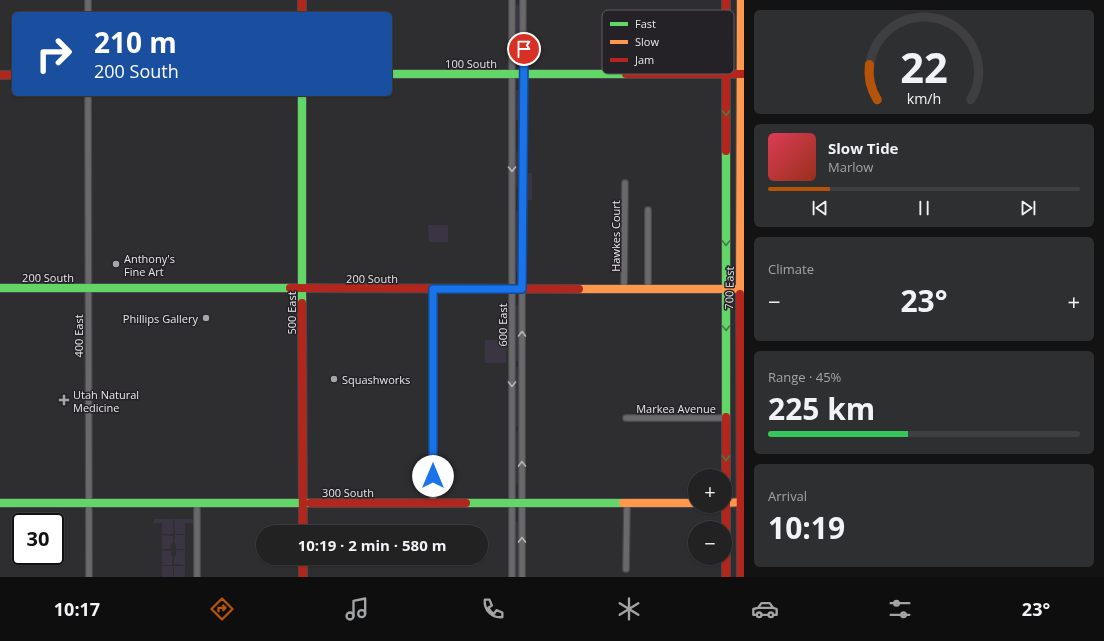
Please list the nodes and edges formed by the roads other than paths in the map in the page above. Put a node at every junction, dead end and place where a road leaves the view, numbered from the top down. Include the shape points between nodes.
1 (88, 0) edge
2 (302, 0) edge
3 (726, 0) edge
4 (741, 0) edge
5 (512, 1) edge
6 (524, 1) edge
7 (726, 10) edge
8 (88, 12) edge
9 (302, 12) edge
10 (392, 74) edge
11 (512, 74) junction
12 (524, 74) junction
13 (727, 74) junction
14 (742, 74) edge
15 (0, 75) edge
16 (12, 75) edge
17 (88, 96) edge
18 (302, 96) edge
19 (512, 124) junction
20 (523, 124) junction
21 (512, 148) junction
22 (523, 148) junction
23 (625, 183) dead end
24 (512, 190) junction
25 (523, 190) junction
26 (512, 208) junction
27 (523, 208) junction
28 (648, 210) dead end
29 (0, 288) edge
30 (88, 288) junction
31 (302, 288) junction
32 (433, 289) junction
33 (512, 289) junction
34 (522, 289) junction
35 (624, 289) junction
36 (648, 289) junction
37 (726, 289) junction
38 (742, 289) edge
39 (512, 364) junction
40 (522, 364) junction
41 (626, 418) dead end
42 (726, 418) junction
43 (512, 428) junction
44 (522, 428) junction
45 (725, 469) edge
46 (742, 502) edge
47 (0, 503) edge
48 (89, 503) junction
49 (197, 503) junction
50 (303, 503) junction
51 (433, 503) junction
52 (512, 503) junction
53 (522, 503) junction
54 (627, 503) junction
55 (688, 503) edge
56 (725, 513) edge
57 (303, 525) edge
58 (303, 565) edge
59 (626, 569) dead end
60 (89, 577) edge
61 (197, 577) edge
62 (303, 577) edge
63 (512, 577) edge
64 (522, 577) edge
65 (726, 577) edge
66 (741, 577) edge

1 - 8 street
2 - 9 street
3 - 7 street, 700 East
4 - 14 street, 700 East
5 - 6 street
5 - 11 street, 600 East
6 - 12 street, 600 East
10 - 11 street, 100 South
11 - 12 street, 100 South
11 - 19 street, 600 East
12 - 13 street, 100 South
12 - 20 street, 600 East
13 - 14 street, 100 South
13 -> 37 street, 700 East
14 - 38 street, 700 East
15 - 16 street
17 - 30 street, 400 East
18 - 31 street, 500 East
19 - 20 street
19 - 21 street, 600 East
20 - 22 street, 600 East
21 - 22 street
21 -> 24 street, 600 East
22 - 25 street, 600 East
23 - 35 street, Hawkes Court
24 - 25 street
24 - 26 street, 600 East
25 - 27 street, 600 East
26 - 27 street
26 - 33 street, 600 East
27 - 34 street, 600 East
28 - 36 street
29 - 30 street, 200 South
30 - 31 street, 200 South
30 - 48 street, 400 East
31 - 32 street, 200 South
31 - 50 street, 500 East
32 - 33 street, 200 South
32 - 51 street
33 - 34 street, 200 South
33 - 39 street, 600 East
34 - 35 street, 200 South
40 -> 34 street, 600 East
35 - 36 street, 200 South
36 - 37 street, 200 South
37 - 38 street, 200 South
37 -> 42 street, 700 East
38 - 46 street, 700 East
39 - 40 street
39 -> 43 street, 600 East
40 - 44 street, 600 East
41 - 42 street, Markea Avenue
42 -> 45 street, 700 East
43 - 44 street
43 - 52 street, 600 East
53 -> 44 street, 600 East
46 - 66 street, 700 East
47 - 48 street, 300 South
48 - 49 street, 300 South
48 - 60 street, 400 East
49 - 50 street, 300 South
49 - 61 street
50 - 51 street, 300 South
50 - 57 street, 500 East
51 - 52 street, 300 South
52 - 53 street, 300 South
52 - 63 street, 600 East
53 - 54 street, 300 South
64 -> 53 street, 600 East
54 - 55 street, 300 South
54 - 59 street
56 - 65 street, 700 East
58 - 62 street

